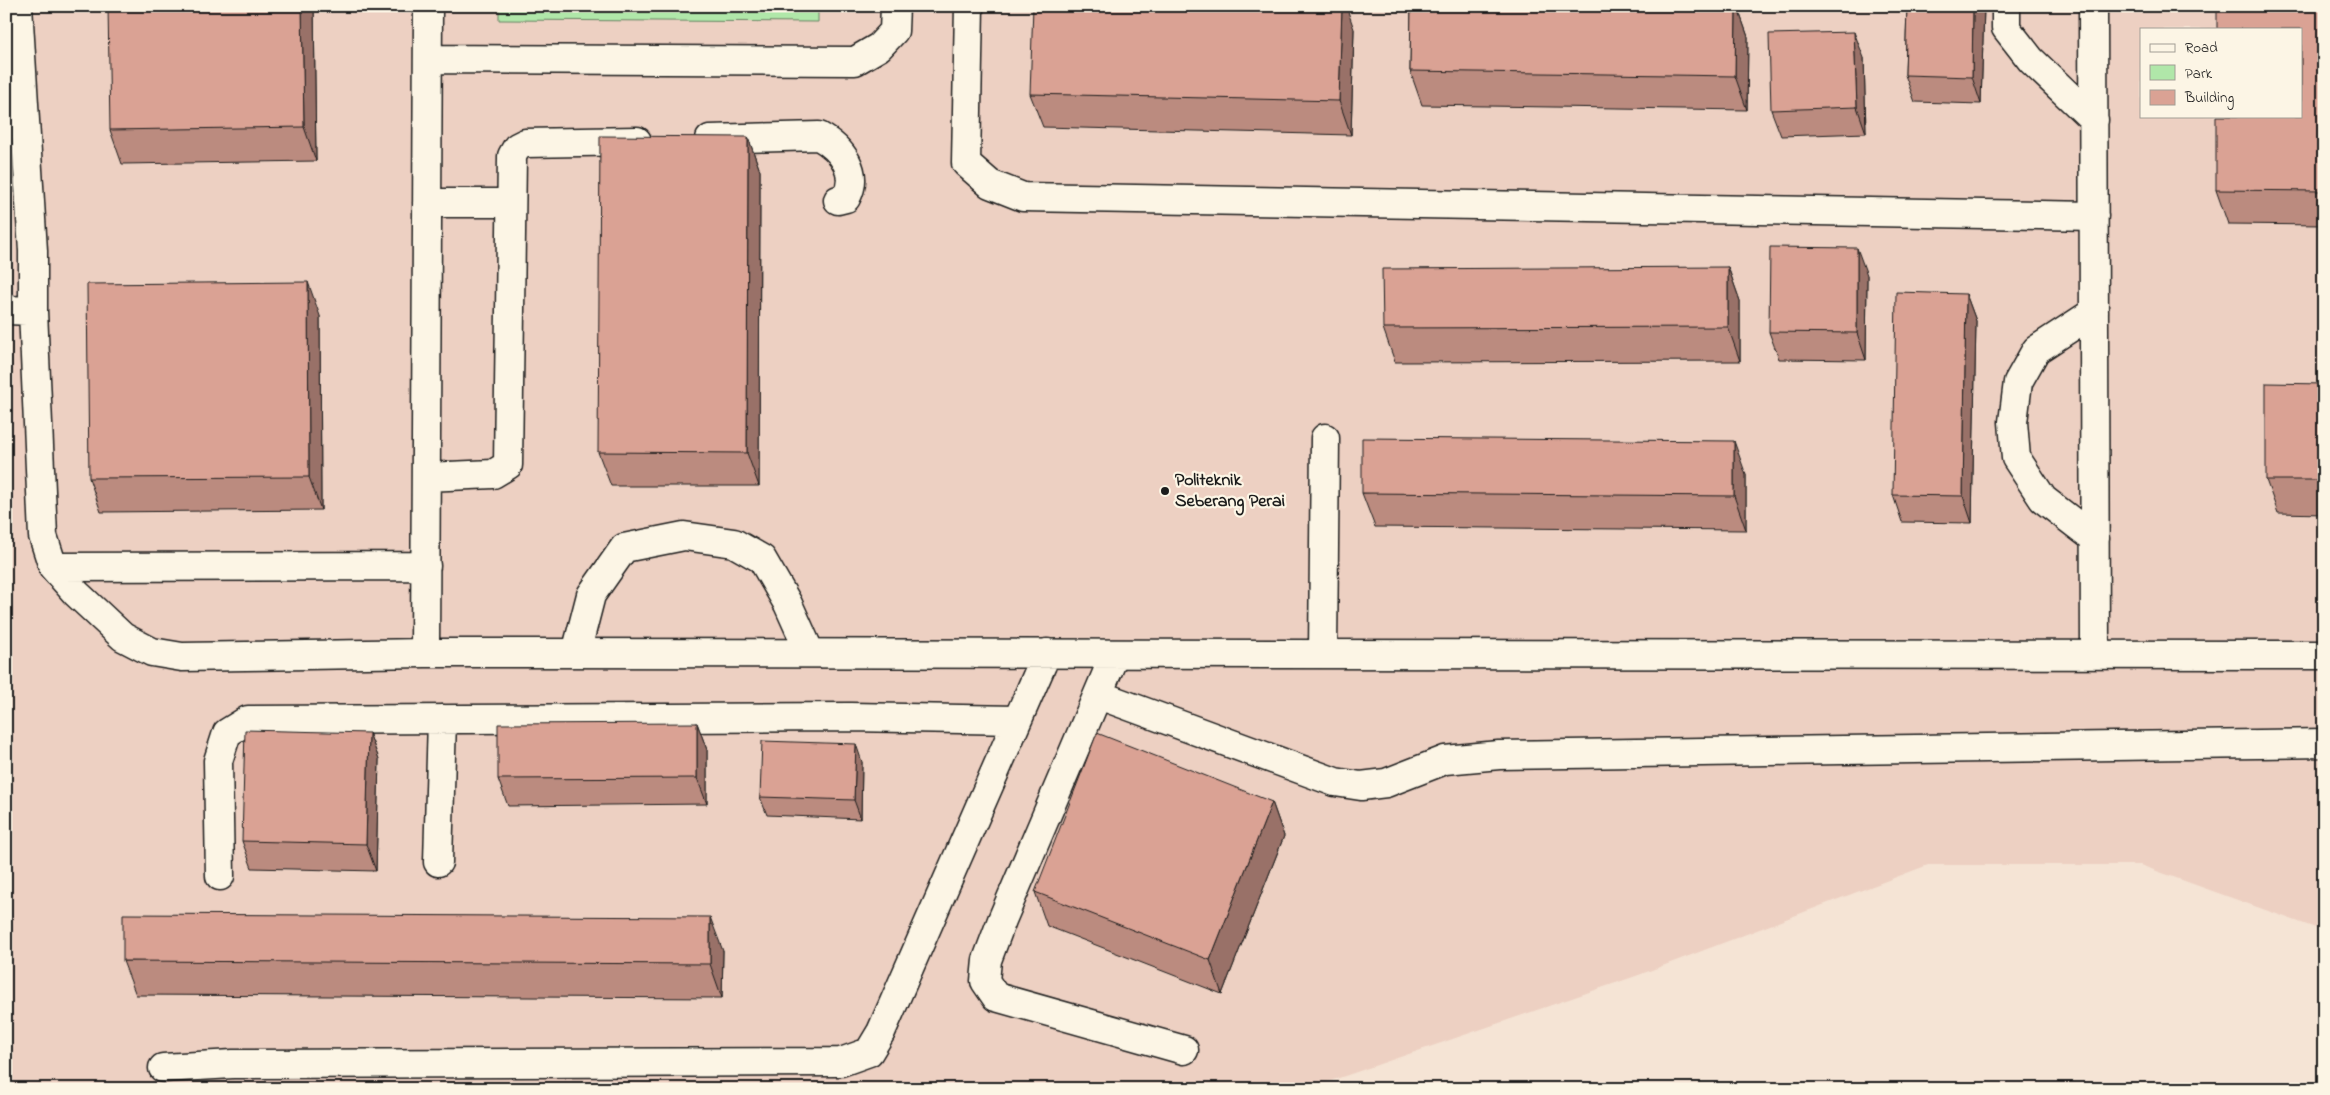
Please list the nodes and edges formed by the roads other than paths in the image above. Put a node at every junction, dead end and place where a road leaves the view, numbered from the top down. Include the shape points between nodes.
1 (18, 6) edge
2 (428, 6) edge
3 (895, 6) edge
4 (969, 6) edge
5 (2006, 6) edge
6 (2093, 6) edge
7 (428, 60) junction
8 (2094, 120) junction
9 (838, 200) dead end
10 (427, 203) junction
11 (511, 203) junction
12 (2094, 216) junction
13 (6, 310) edge
14 (33, 311) junction
15 (2094, 312) junction
16 (1325, 438) dead end
17 (426, 477) junction
18 (2095, 539) junction
19 (426, 566) junction
20 (53, 567) junction
21 (425, 653) junction
22 (576, 653) junction
23 (810, 653) junction
24 (1047, 654) junction
25 (1115, 654) junction
26 (1323, 654) junction
27 (2095, 655) junction
28 (2324, 655) edge
29 (1099, 695) junction
30 (442, 719) junction
31 (1017, 720) junction
32 (2324, 743) edge
33 (438, 862) dead end
34 (220, 876) dead end
35 (1184, 1050) dead end
36 (163, 1068) dead end

1 - 14 street via 33,251
2 - 7 street
3 - 7 street via 894,31 879,48 855,61
4 - 12 street via 966,163 990,184 1023,196
5 - 8 street via 2006,28 2032,60
6 - 8 street
7 - 10 street
8 - 12 street
9 - 11 street via 846,198 850,190 851,171 843,155 819,136 525,143 517,147 512,156
10 - 11 street
10 - 17 street
11 - 17 street via 508,465 493,474
12 - 15 street
13 - 14 street
14 - 20 street via 43,536
15 - 18 street
15 - 18 street via 2036,350 2018,382 2013,422 2016,458 2043,499
16 - 26 street
17 - 19 street
18 - 27 street
19 - 20 street
19 - 21 street
20 - 21 street via 122,637 152,652 182,657
21 - 22 street
22 - 23 street
22 - 23 street via 591,595 624,548 684,536 734,543 762,559 788,604
23 - 24 street
24 - 25 street
24 - 31 street
25 - 26 street
25 - 29 street
26 - 27 street
27 - 28 street
29 - 32 street via 1336,782 1361,786 1386,783 1445,760 1499,755
29 - 35 street via 1002,920 987,960 985,981 996,997
30 - 31 street via 936,717
30 - 33 street
30 - 34 street via 248,720 227,733 218,761
31 - 36 street via 880,1032 868,1052 841,1062 233,1064

